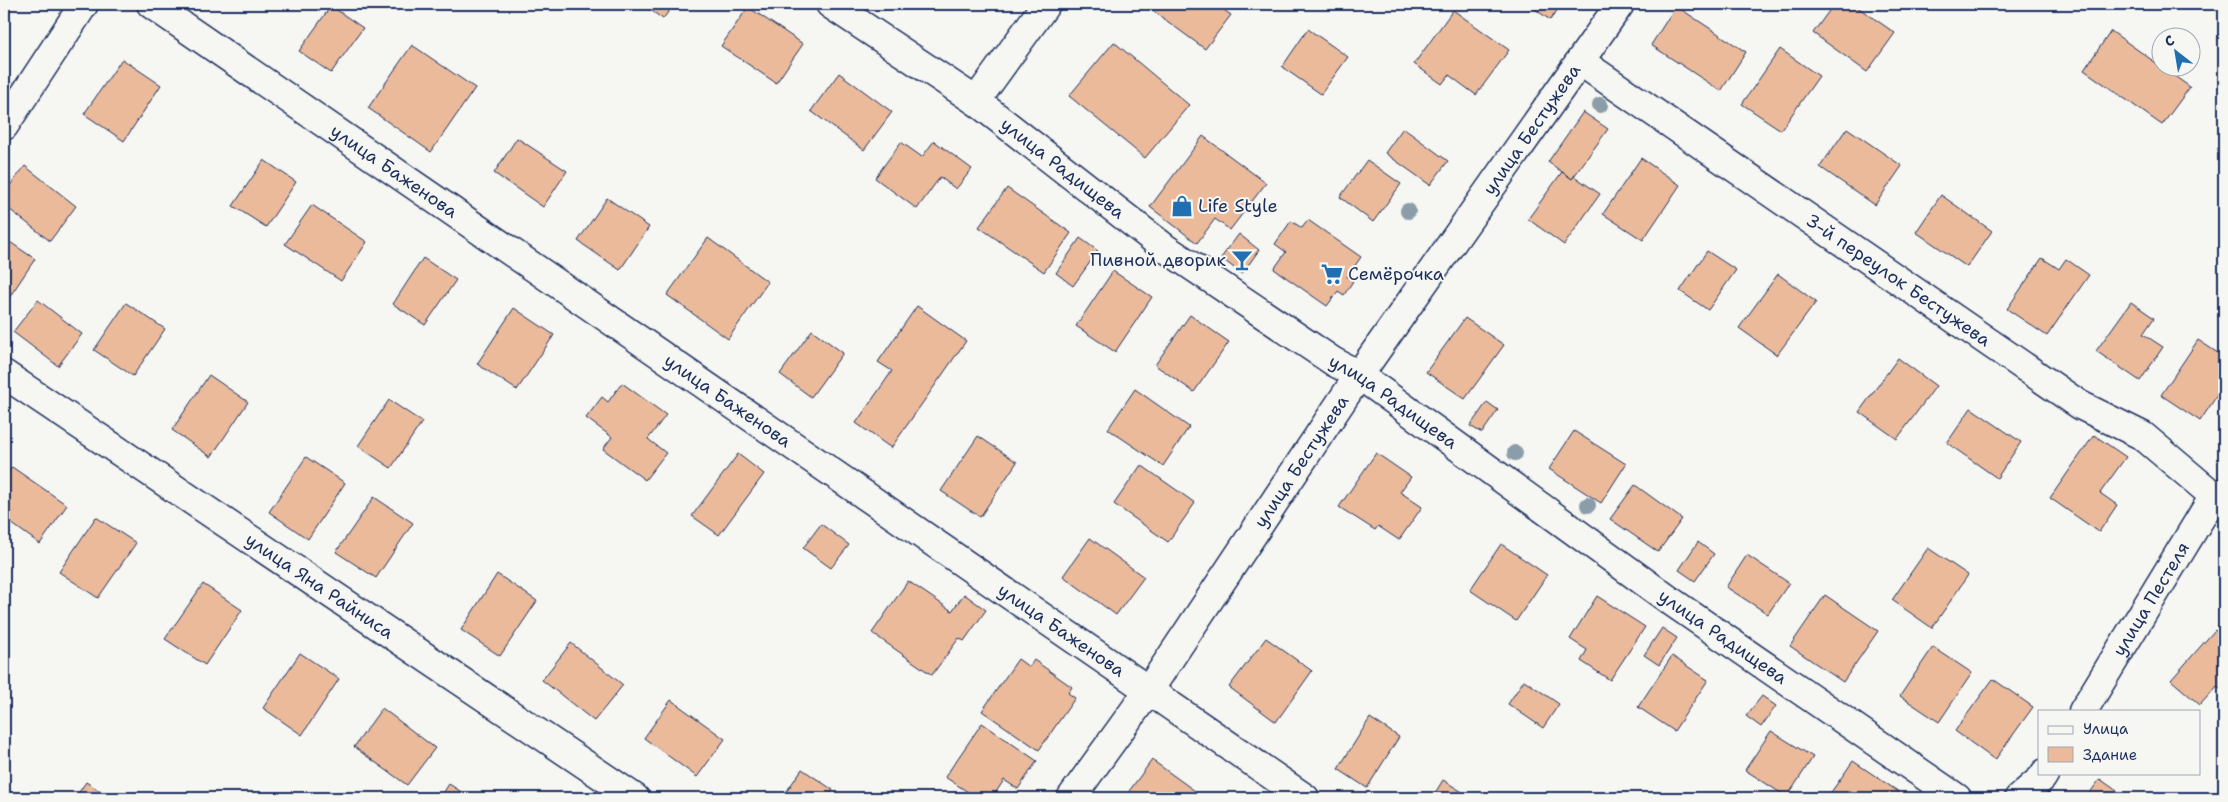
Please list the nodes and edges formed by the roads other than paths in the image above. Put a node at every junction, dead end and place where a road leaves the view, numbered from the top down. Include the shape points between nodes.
1 (84, 4) edge
2 (151, 4) edge
3 (830, 4) edge
4 (1046, 4) edge
5 (1620, 4) edge
6 (1580, 62) junction
7 (976, 102) junction
8 (4, 126) edge
9 (4, 374) edge
10 (1359, 375) junction
11 (2219, 494) edge
12 (1149, 690) junction
13 (2084, 710) edge
14 (2044, 774) edge
15 (635, 798) edge
16 (1072, 798) edge
17 (1305, 798) edge
18 (1957, 798) edge
19 (2019, 798) edge

1 - 8 street
2 - 12 street, улица Баженова
3 - 7 street, улица Радищева
4 - 7 street
5 - 6 street, улица Бестужева
6 - 10 street, улица Бестужева
6 - 11 street, 3-й переулок Бестужева via 2080,405 2143,436
7 - 10 street, улица Радищева via 1165,248 1334,362
9 - 15 street, улица Яна Райниса
10 - 12 street, улица Бестужева
10 - 18 street, улица Радищева via 1672,602
11 - 13 street, улица Пестеля
12 - 16 street, улица Бестужева
12 - 17 street, улица Баженова
14 - 19 street

